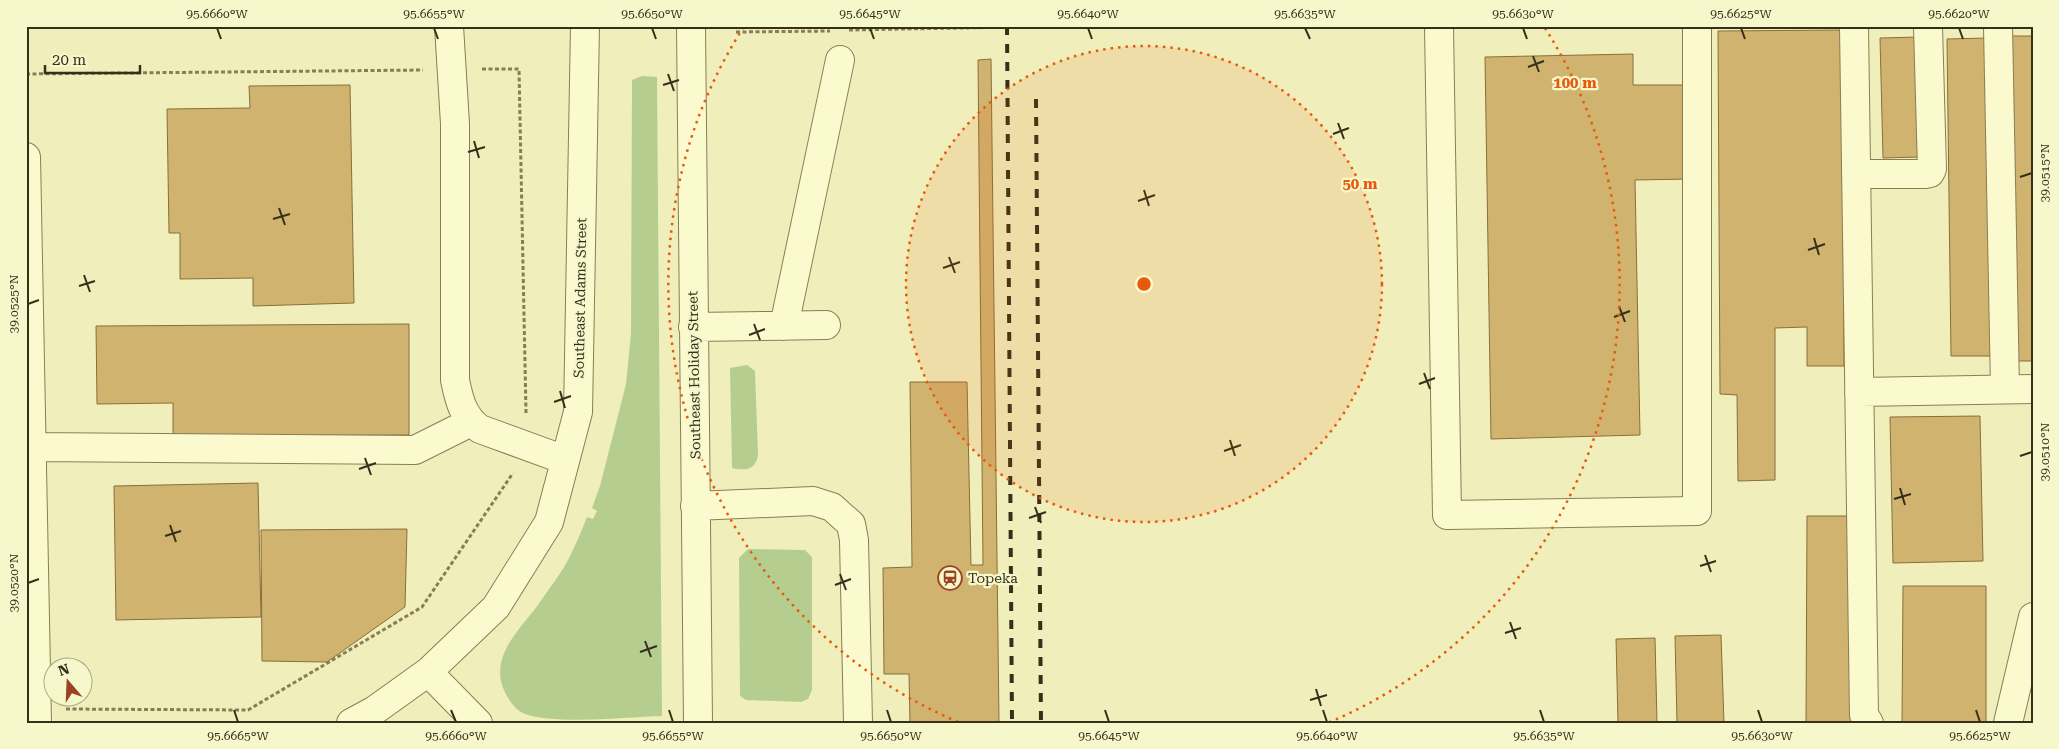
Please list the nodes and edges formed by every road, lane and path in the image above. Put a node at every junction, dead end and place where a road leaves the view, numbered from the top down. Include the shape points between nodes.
1 (448, 26) edge
2 (585, 26) edge
3 (691, 26) edge
4 (1071, 26) edge
5 (1439, 26) edge
6 (1697, 26) edge
7 (1854, 26) edge
8 (1928, 26) edge
9 (1998, 26) edge
10 (844, 30) dead end
11 (834, 31) dead end
12 (736, 32) dead end
13 (840, 60) dead end
14 (451, 69) junction
15 (26, 74) edge
16 (26, 158) edge
17 (1856, 174) junction
18 (826, 325) dead end
19 (784, 326) junction
20 (693, 327) junction
21 (28, 365) edge
22 (2033, 389) edge
23 (2006, 390) junction
24 (1859, 392) junction
25 (471, 422) junction
26 (520, 444) junction
27 (32, 447) junction
28 (565, 460) junction
29 (695, 506) junction
30 (2033, 616) edge
31 (428, 672) junction
32 (36, 718) edge
33 (351, 723) edge
34 (478, 723) edge
35 (698, 723) edge
36 (858, 723) edge
37 (1868, 723) edge
38 (2008, 723) edge

1 - 14 street
2 - 28 street, Southeast Adams Street via 578,412
3 - 20 street, Southeast Holiday Street
4 - 10 path
5 - 6 street via 1448,515 1697,511
7 - 17 street
8 - 17 street via 1932,169 1925,174
9 - 23 street
11 - 12 path
13 - 19 street
14 - 15 path
14 - 25 street via 455,380 465,414
14 - 26 path via 519,69 526,416
16 - 21 street
17 - 24 street
18 - 19 street
19 - 20 street
20 - 29 street, Southeast Holiday Street
21 - 27 street
22 - 23 street
23 - 24 street
24 - 37 street via 1864,715
25 - 26 street via 480,429
25 - 27 street via 415,450
26 - 28 street
26 - 32 path via 512,477 422,607 248,710
27 - 32 street
28 - 31 street, Southeast Adams Street via 549,522 526,561 496,607
29 - 35 street, Southeast Holiday Street
29 - 36 street via 813,501 832,507 851,524
30 - 38 street
31 - 33 street, Southeast Adams Street
31 - 34 street

